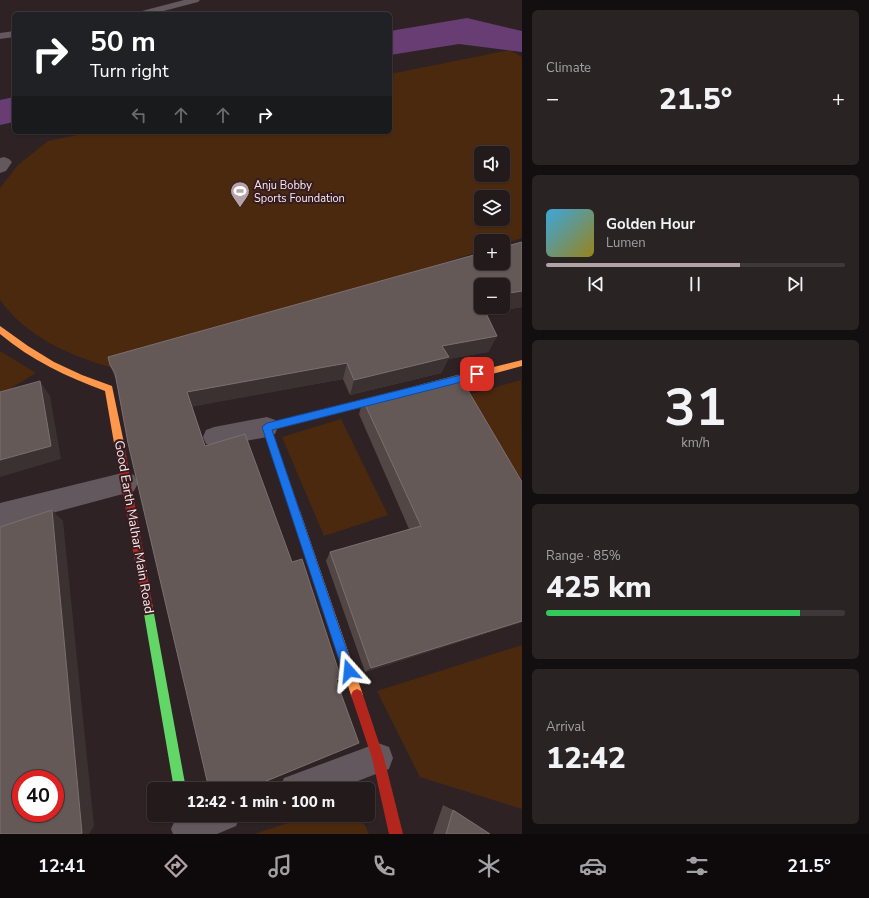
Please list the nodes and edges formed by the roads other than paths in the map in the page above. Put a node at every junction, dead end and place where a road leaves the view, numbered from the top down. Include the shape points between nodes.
1 (195, 0) edge
2 (149, 12) edge
3 (12, 34) edge
4 (0, 36) edge
5 (0, 329) edge
6 (522, 363) edge
7 (422, 388) edge
8 (398, 394) edge
9 (267, 427) junction
10 (214, 437) dead end
11 (126, 483) junction
12 (0, 515) edge
13 (378, 758) junction
14 (179, 782) edge
15 (314, 782) edge
16 (200, 822) edge
17 (186, 826) edge
18 (396, 834) edge

1 - 2 lane
3 - 4 lane
5 - 11 street, Good Earth Malhar Main Road via 32,356 54,369 109,389
6 - 7 street
8 - 9 street
9 - 10 street
9 - 13 street
11 - 12 street
11 - 14 street, Good Earth Malhar Main Road
13 - 15 street
13 - 18 street
16 - 17 street

